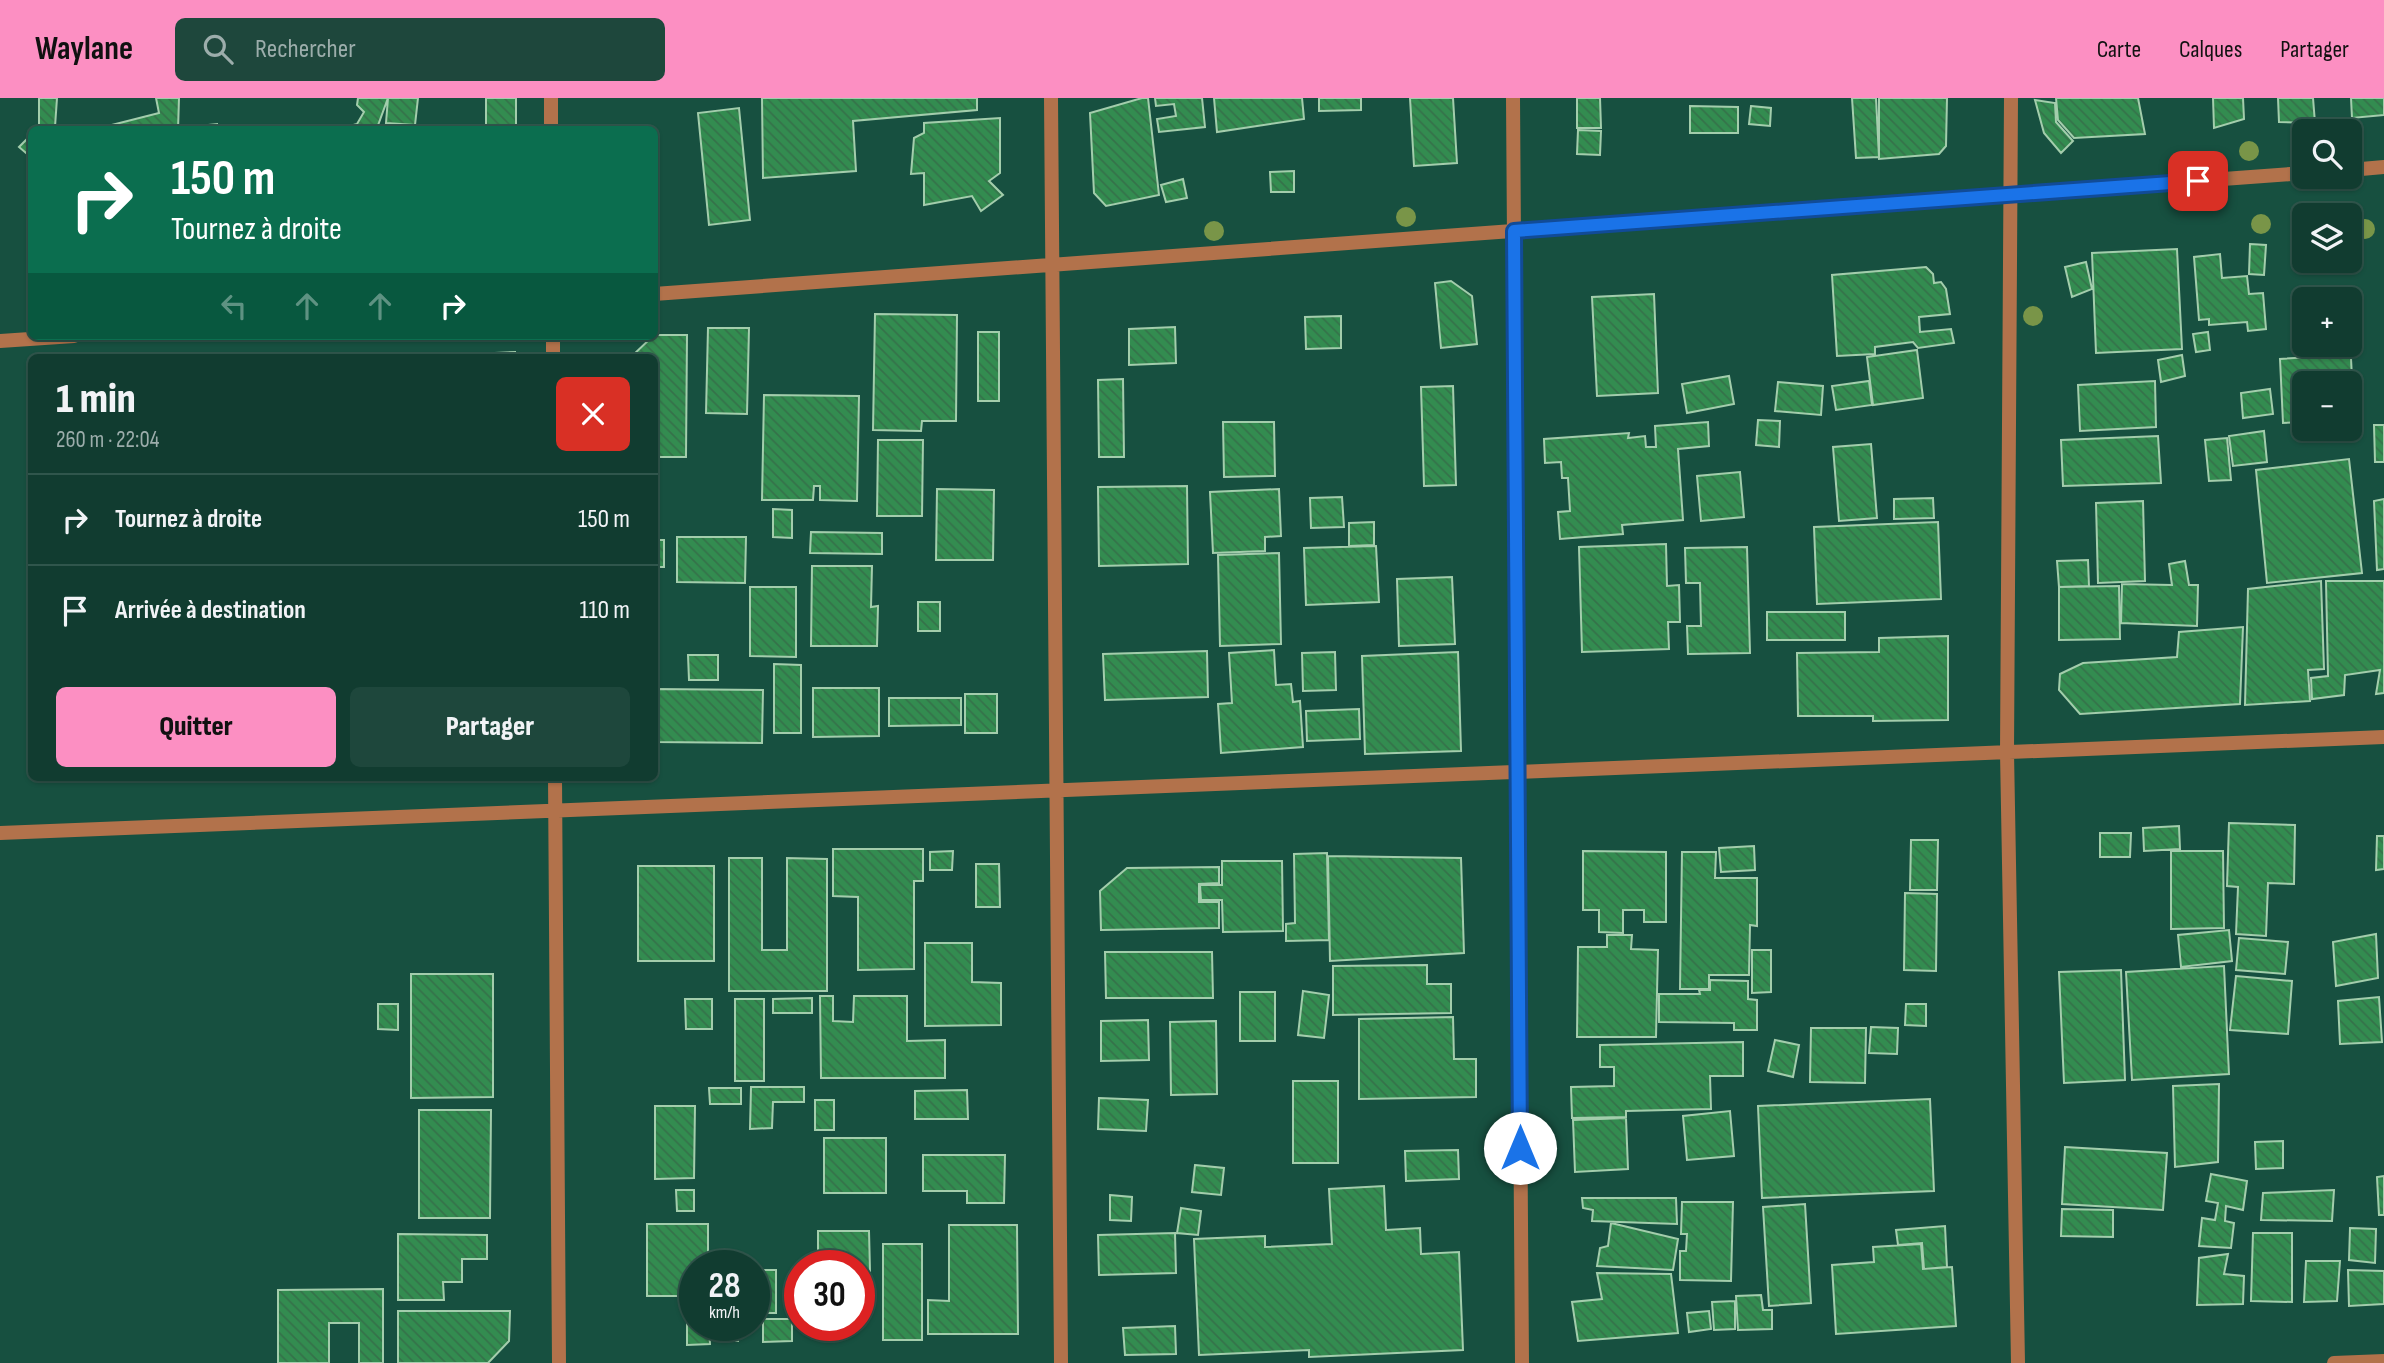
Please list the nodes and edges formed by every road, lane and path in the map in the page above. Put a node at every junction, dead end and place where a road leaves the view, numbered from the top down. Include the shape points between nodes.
1 (551, 98) edge
2 (1052, 98) edge
3 (1513, 98) edge
4 (2011, 98) edge
5 (551, 126) edge
6 (2384, 167) edge
7 (2362, 169) edge
8 (2292, 174) edge
9 (2011, 195) junction
10 (1514, 231) junction
11 (1053, 265) junction
12 (658, 294) edge
13 (28, 339) edge
14 (0, 341) edge
15 (2384, 737) edge
16 (2007, 752) junction
17 (1517, 772) junction
18 (555, 781) edge
19 (1056, 791) junction
20 (555, 810) junction
21 (0, 833) edge
22 (2384, 1361) edge
23 (559, 1363) edge
24 (1061, 1363) edge
25 (1522, 1363) edge
26 (2018, 1363) edge
27 (2334, 1363) edge

1 - 5 street
2 - 11 street
3 - 10 street
4 - 9 street
6 - 7 street
8 - 9 street
9 - 10 street
9 - 16 street
10 - 11 street
10 - 17 street
11 - 12 street
11 - 19 street
13 - 14 street
15 - 16 street
16 - 17 street
16 - 26 street
17 - 19 street
17 - 25 street
18 - 20 street
19 - 20 street
19 - 24 street
20 - 21 street
20 - 23 street
22 - 27 street

